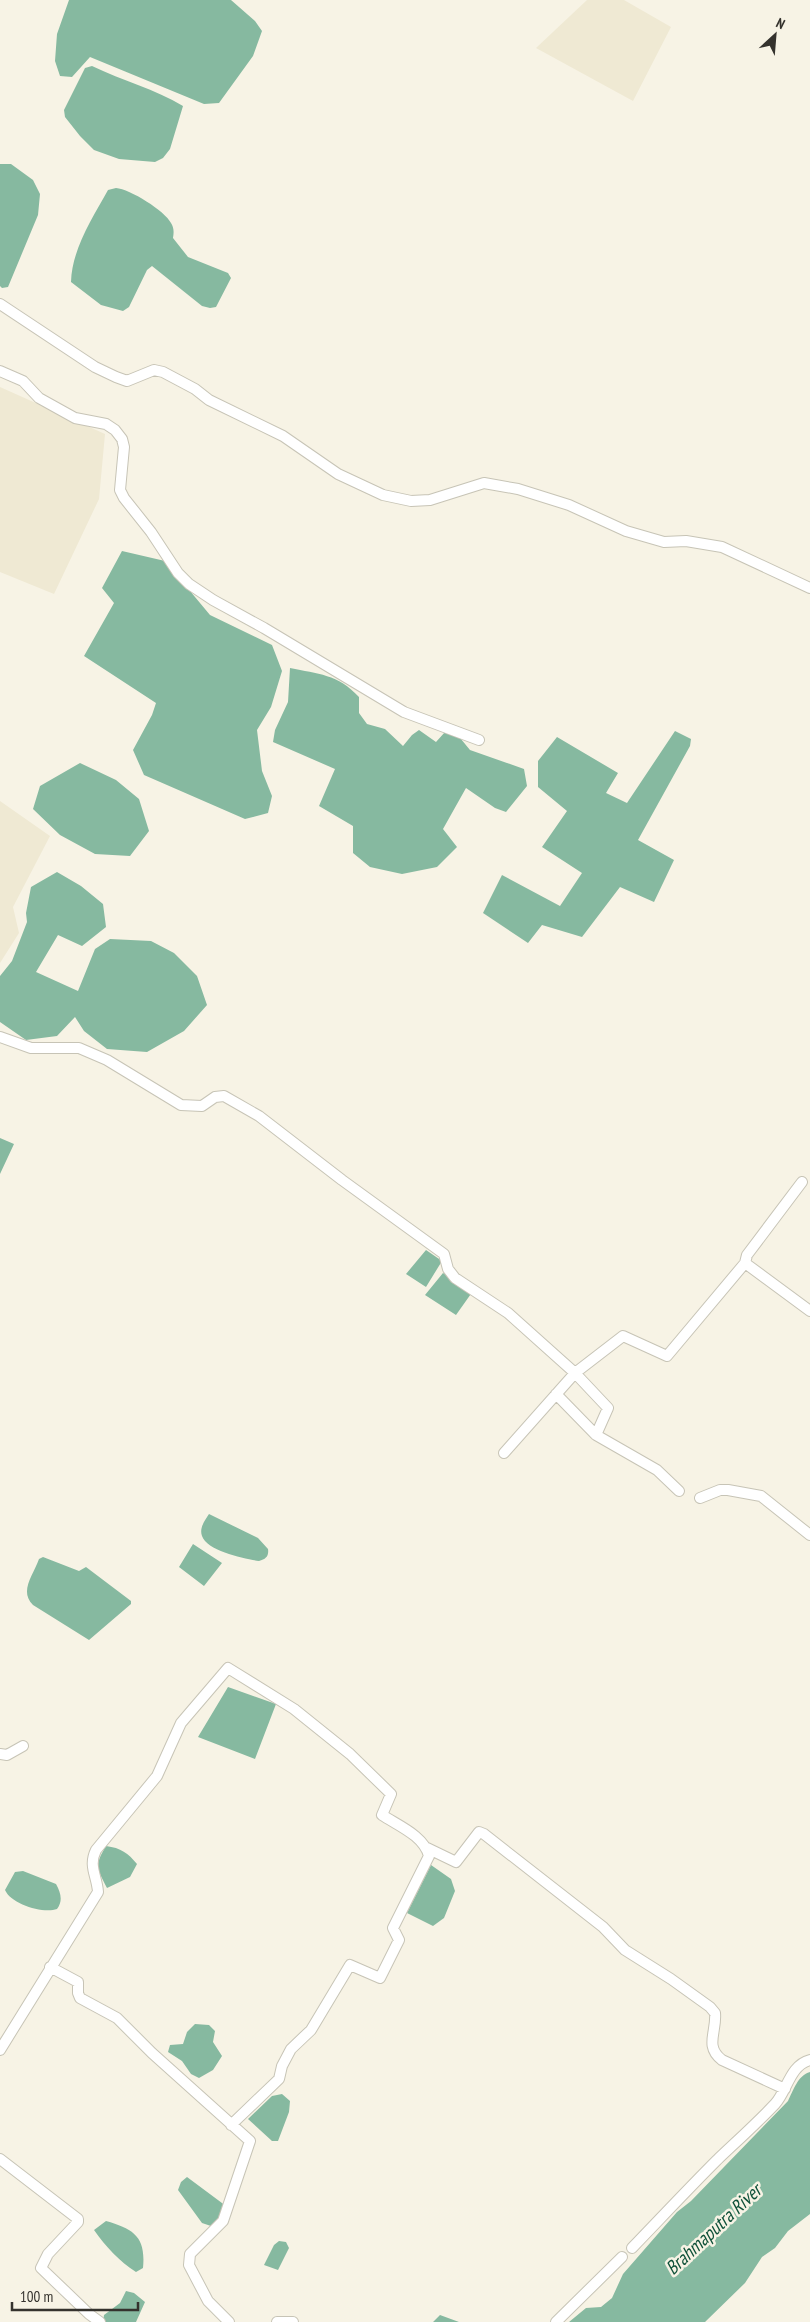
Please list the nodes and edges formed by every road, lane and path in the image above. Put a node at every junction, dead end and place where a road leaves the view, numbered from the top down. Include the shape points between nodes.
1 (0, 304) edge
2 (0, 371) edge
3 (810, 588) edge
4 (479, 740) dead end
5 (0, 1036) edge
6 (802, 1182) dead end
7 (745, 1263) junction
8 (810, 1312) edge
9 (576, 1373) junction
10 (556, 1394) junction
11 (596, 1435) junction
12 (504, 1453) dead end
13 (679, 1491) dead end
14 (700, 1498) dead end
15 (810, 1535) edge
16 (23, 1746) dead end
17 (0, 1754) edge
18 (427, 1848) junction
19 (50, 1967) junction
20 (0, 2050) edge
21 (810, 2060) edge
22 (785, 2089) junction
23 (231, 2125) junction
24 (0, 2159) edge
25 (632, 2248) dead end
26 (622, 2256) dead end
27 (100, 2322) edge
28 (230, 2322) edge
29 (277, 2322) edge
30 (293, 2322) edge
31 (556, 2322) edge

1 - 3 street via 109,374 127,381 154,370 163,372 209,400 283,436 338,474 395,499 430,500 484,483 518,489 569,505 626,531 664,542 686,541 722,547
2 - 4 street via 23,381 40,398 75,418 106,424 115,430 124,447 120,490 189,584 404,712
5 - 9 street via 30,1048 79,1048 107,1060 181,1105 202,1106 215,1097 224,1096 259,1116 444,1254 448,1269 456,1278 508,1313
6 - 7 street via 747,1255
7 - 8 street
7 - 9 street via 667,1356 623,1336
9 - 10 street
9 - 11 street via 608,1408
10 - 11 street
10 - 12 street
11 - 13 street via 657,1470
14 - 15 street via 720,1490 762,1496
16 - 17 street via 7,1755
18 - 19 street via 421,1840 382,1815 391,1794 350,1754 294,1709 228,1668 181,1723 157,1776 96,1850 92,1866 98,1892
18 - 22 street via 456,1862 475,1836 479,1832 484,1834 602,1926 625,1950 710,2007 715,2013 712,2047 722,2060
18 - 23 street via 429,1856 393,1928 399,1940 380,1978 350,1965 311,2030 292,2049 279,2079
19 - 20 street
19 - 23 street via 78,1982 80,1998 117,2018
21 - 22 street via 795,2071
22 - 25 street via 759,2121
23 - 28 street via 250,2141 223,2221 190,2254 189,2265 208,2301
24 - 27 street via 78,2220 48,2254 41,2268
26 - 31 street
29 - 30 street

